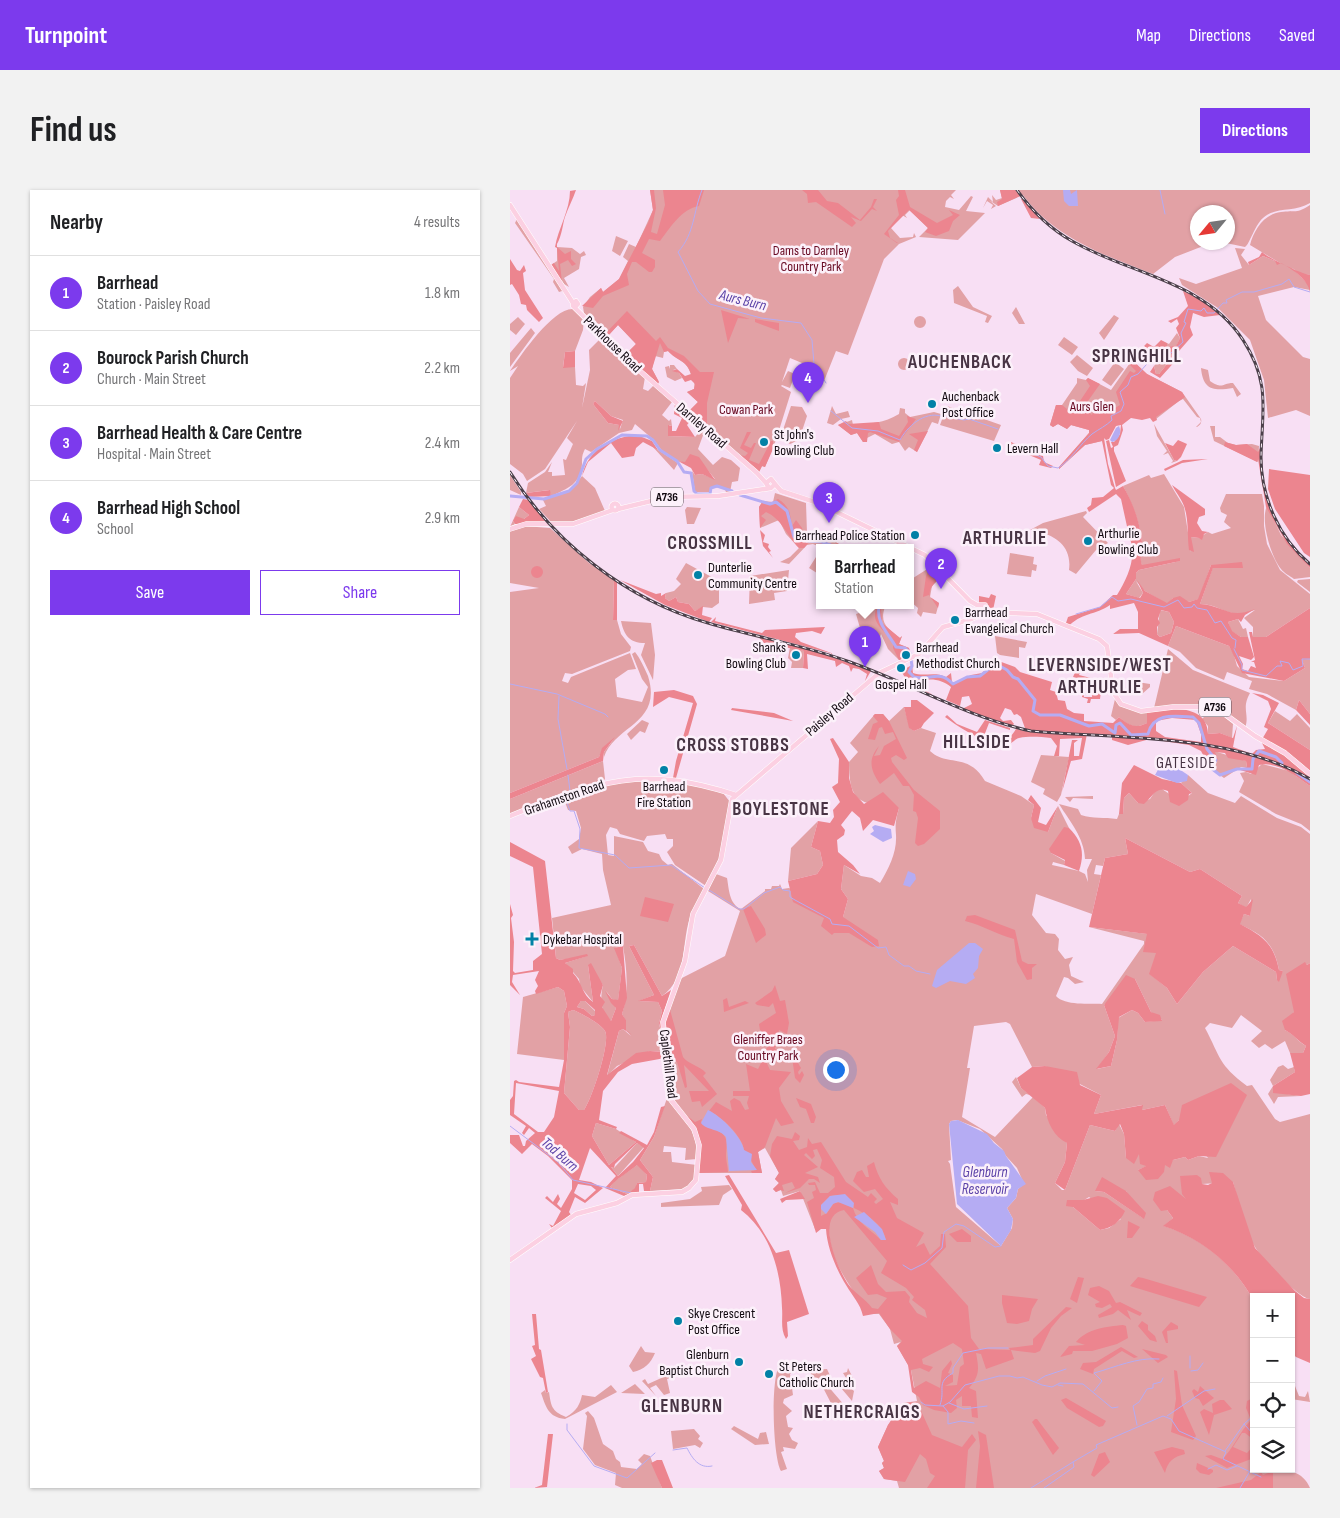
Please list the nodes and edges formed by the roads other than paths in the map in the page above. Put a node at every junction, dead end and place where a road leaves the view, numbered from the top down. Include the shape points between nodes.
1 (510, 206) edge
2 (647, 376) joint
3 (757, 473) junction
4 (770, 479) junction
5 (775, 484) junction
6 (768, 486) junction
7 (510, 529) edge
8 (897, 544) edge
9 (903, 544) edge
10 (914, 549) edge
11 (914, 552) edge
12 (986, 605) junction
13 (984, 611) junction
14 (995, 612) junction
15 (1310, 774) edge
16 (736, 795) junction
17 (510, 816) edge
18 (510, 1260) edge

1 - 2 main road, Parkhouse Road via 580,311
2 - 3 main road, Darnley Road
3 - 4 main road, Darnley Road
3 - 6 main road, Darnley Road
4 - 5 main road
4 - 6 main road
5 - 6 main road
5 - 9 main road via 780,492 818,503
6 - 7 main road, A736 via 709,497 668,497 615,507 568,525 526,524
6 - 8 main road
10 - 12 main road via 935,562 970,601
11 - 13 main road via 929,561 967,601
12 - 13 main road
12 - 14 main road
13 - 14 main road, A736
13 - 16 main road, Paisley Road via 943,627 921,652 881,672
14 - 15 main road, A736 via 1037,614 1100,640 1108,647 1113,692 1121,704 1144,711 1215,707 1252,735 1286,753
16 - 17 main road, Grahamston Road via 683,780 626,779 576,791
16 - 18 main road, Caplethill Road via 731,802 722,860 693,914 685,961 663,1022 670,1096 674,1106 697,1134 696,1180 682,1192 632,1195 617,1203 576,1214

